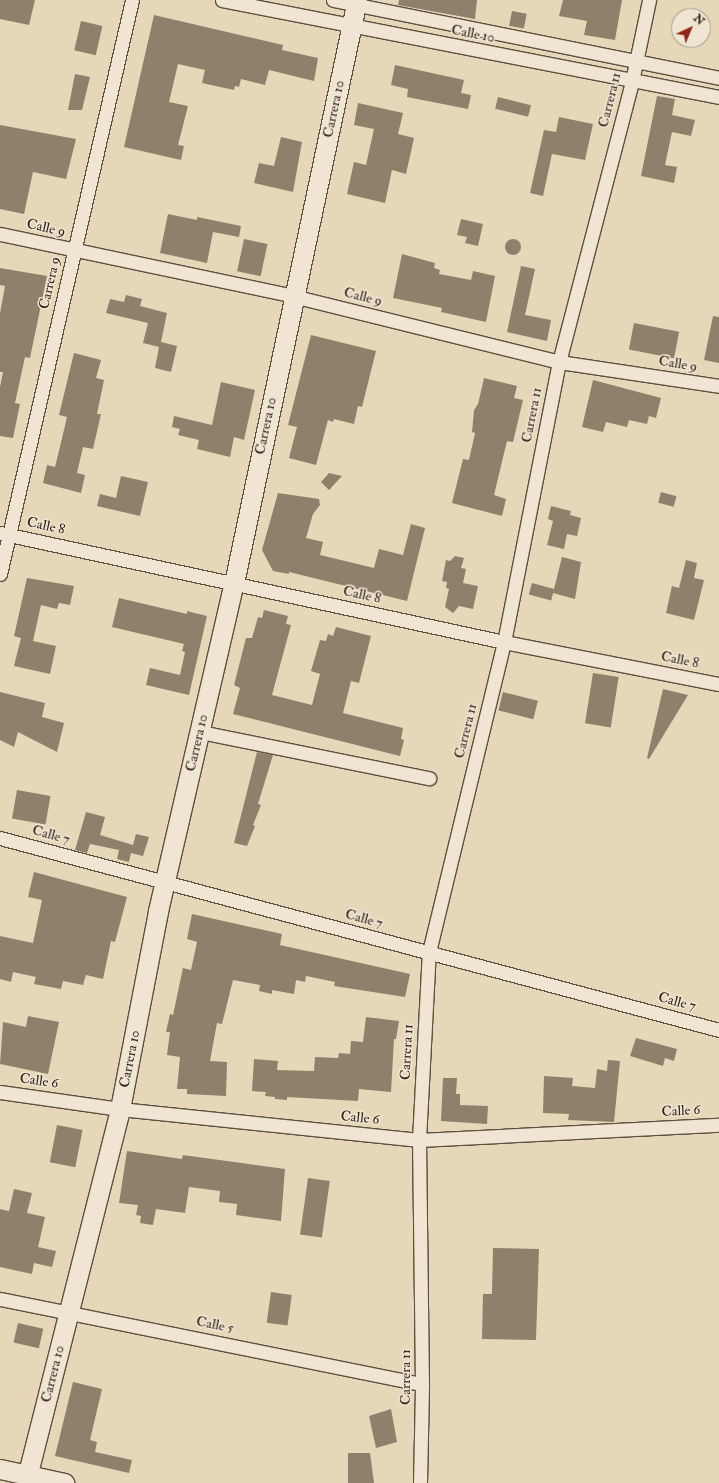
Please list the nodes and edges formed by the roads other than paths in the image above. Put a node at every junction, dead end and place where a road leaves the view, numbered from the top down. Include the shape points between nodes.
1 (132, 0) edge
2 (222, 0) edge
3 (333, 0) edge
4 (649, 0) edge
5 (244, 2) edge
6 (357, 2) edge
7 (352, 26) junction
8 (636, 62) junction
9 (719, 78) edge
10 (632, 81) junction
11 (719, 97) edge
12 (0, 234) edge
13 (74, 250) junction
14 (293, 296) junction
15 (559, 362) junction
16 (719, 386) edge
17 (5, 534) edge
18 (0, 574) edge
19 (234, 583) junction
20 (504, 642) junction
21 (719, 684) edge
22 (200, 732) junction
23 (429, 778) dead end
24 (0, 838) edge
25 (165, 882) junction
26 (428, 952) junction
27 (719, 1030) edge
28 (0, 1092) edge
29 (120, 1109) junction
30 (719, 1125) edge
31 (419, 1140) junction
32 (0, 1299) edge
33 (69, 1312) junction
34 (422, 1384) junction
35 (0, 1469) edge
36 (28, 1478) edge
37 (64, 1483) edge
38 (420, 1483) edge

1 - 13 street, Carrera 9
2 - 5 street, Calle 10
3 - 6 street, Calle 10
4 - 8 street, Carrera 11
5 - 7 street, Calle 10
6 - 7 street, Carrera 10
6 - 8 street, Calle 10
7 - 10 street, Calle 10
7 - 14 street, Carrera 10
8 - 9 street, Calle 10
8 - 10 street, Carrera 11
10 - 11 street, Calle 10
10 - 15 street, Carrera 11
12 - 13 street, Calle 9
13 - 14 street, Calle 9
13 - 17 street, Carrera 9
14 - 15 street, Calle 9
14 - 19 street, Carrera 10
15 - 16 street, Calle 9
15 - 20 street, Carrera 11
17 - 18 street, Carrera 9
17 - 19 street, Calle 8
19 - 20 street, Calle 8
19 - 22 street, Carrera 10
20 - 21 street, Calle 8
20 - 26 street, Carrera 11
22 - 23 street
22 - 25 street, Carrera 10
24 - 25 street, Calle 7
25 - 26 street, Calle 7
25 - 29 street, Carrera 10
26 - 27 street, Calle 7
26 - 31 street, Carrera 11
28 - 29 street, Calle 6
29 - 31 street, Calle 6
29 - 33 street, Carrera 10
30 - 31 street, Calle 6
31 - 34 street, Carrera 11
32 - 33 street, Calle 5
33 - 34 street, Calle 5
33 - 36 street, Carrera 10
34 - 38 street, Carrera 11
35 - 36 street
36 - 37 street

